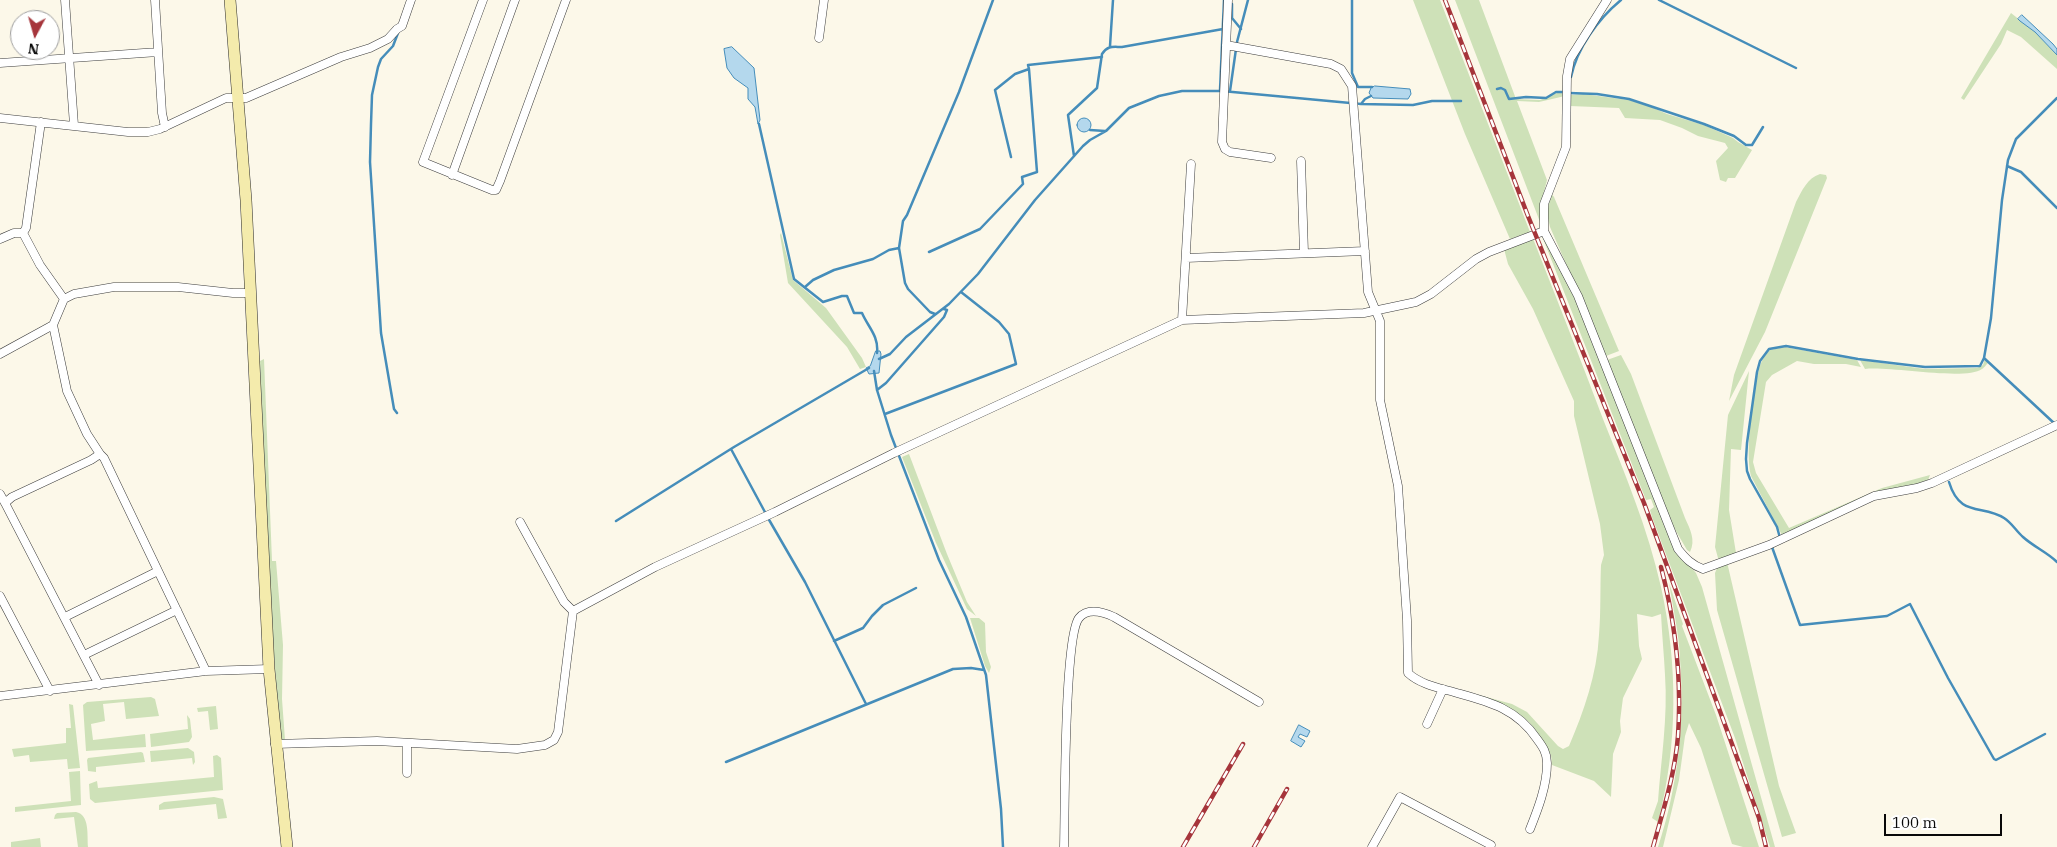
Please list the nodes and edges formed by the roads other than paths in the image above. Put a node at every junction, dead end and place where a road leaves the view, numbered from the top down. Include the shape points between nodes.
1 (65, 0) edge
2 (155, 0) edge
3 (230, 0) edge
4 (411, 0) edge
5 (483, 0) edge
6 (515, 0) edge
7 (566, 0) edge
8 (824, 0) edge
9 (1228, 0) edge
10 (1607, 0) edge
11 (819, 38) dead end
12 (1226, 45) junction
13 (158, 52) junction
14 (69, 58) junction
15 (0, 63) edge
16 (238, 99) junction
17 (0, 118) edge
18 (41, 122) junction
19 (74, 125) junction
20 (165, 127) junction
21 (1271, 158) dead end
22 (1302, 160) dead end
23 (1191, 164) dead end
24 (452, 175) junction
25 (1544, 231) junction
26 (23, 233) junction
27 (0, 239) edge
28 (1365, 251) junction
29 (1304, 253) junction
30 (1186, 258) junction
31 (251, 293) junction
32 (64, 299) junction
33 (1376, 310) junction
34 (1182, 320) junction
35 (53, 325) junction
36 (0, 354) edge
37 (2057, 425) edge
38 (100, 454) junction
39 (0, 494) edge
40 (5, 503) junction
41 (520, 522) dead end
42 (158, 571) junction
43 (0, 596) edge
44 (177, 610) junction
45 (573, 611) junction
46 (65, 617) junction
47 (84, 655) junction
48 (269, 669) junction
49 (206, 671) junction
50 (100, 685) junction
51 (1443, 688) junction
52 (50, 691) junction
53 (0, 696) edge
54 (1259, 702) dead end
55 (1427, 724) dead end
56 (407, 743) junction
57 (276, 744) junction
58 (407, 773) dead end
59 (1530, 830) dead end
60 (287, 847) edge
61 (1064, 847) edge
62 (1372, 847) edge
63 (1490, 847) edge

1 - 14 street
2 - 13 street
3 - 16 main road
4 - 16 street via 402,26 388,39
5 - 24 street via 424,162
6 - 24 street
7 - 24 street via 496,190
8 - 11 street
9 - 12 street
10 - 25 street via 1570,59 1566,147 1548,188 1544,204
12 - 21 street via 1222,137 1225,149
12 - 28 street via 1331,64 1346,75 1352,86 1354,102
13 - 14 street
13 - 20 street
14 - 15 street
14 - 19 street
16 - 20 street via 226,98
16 - 31 main road
17 - 18 street
18 - 19 street
18 - 26 street via 28,222
19 - 20 street via 128,132 148,132
22 - 29 street
23 - 30 street
25 - 33 street via 1488,252 1416,302
25 - 37 street via 1578,296 1678,549 1693,565 1703,569 1770,545 1874,496 1932,483
26 - 27 street
26 - 32 street
28 - 29 street
28 - 33 street via 1368,292
29 - 30 street
30 - 34 street
31 - 32 street via 172,287 114,287 74,294
31 - 48 main road
32 - 35 street
33 - 34 street
33 - 51 street via 1380,321 1380,400 1398,486 1407,620 1406,667 1412,678
34 - 45 street via 897,452
35 - 36 street
35 - 38 street via 67,391
38 - 40 street
38 - 42 street
39 - 40 street
40 - 46 street
41 - 45 street via 564,602
42 - 44 street
42 - 46 street
43 - 52 street
44 - 47 street
44 - 49 street
45 - 56 street via 560,723 554,740 517,749
46 - 47 street
47 - 50 street
48 - 49 street
48 - 57 main road
49 - 50 street
50 - 52 street
51 - 55 street
51 - 59 street via 1512,713 1530,729 1545,750 1547,762 1543,791
52 - 53 street
54 - 61 street via 1114,616 1099,611 1079,617 1071,647
56 - 57 street
56 - 58 street
57 - 60 main road
62 - 63 street via 1400,797

